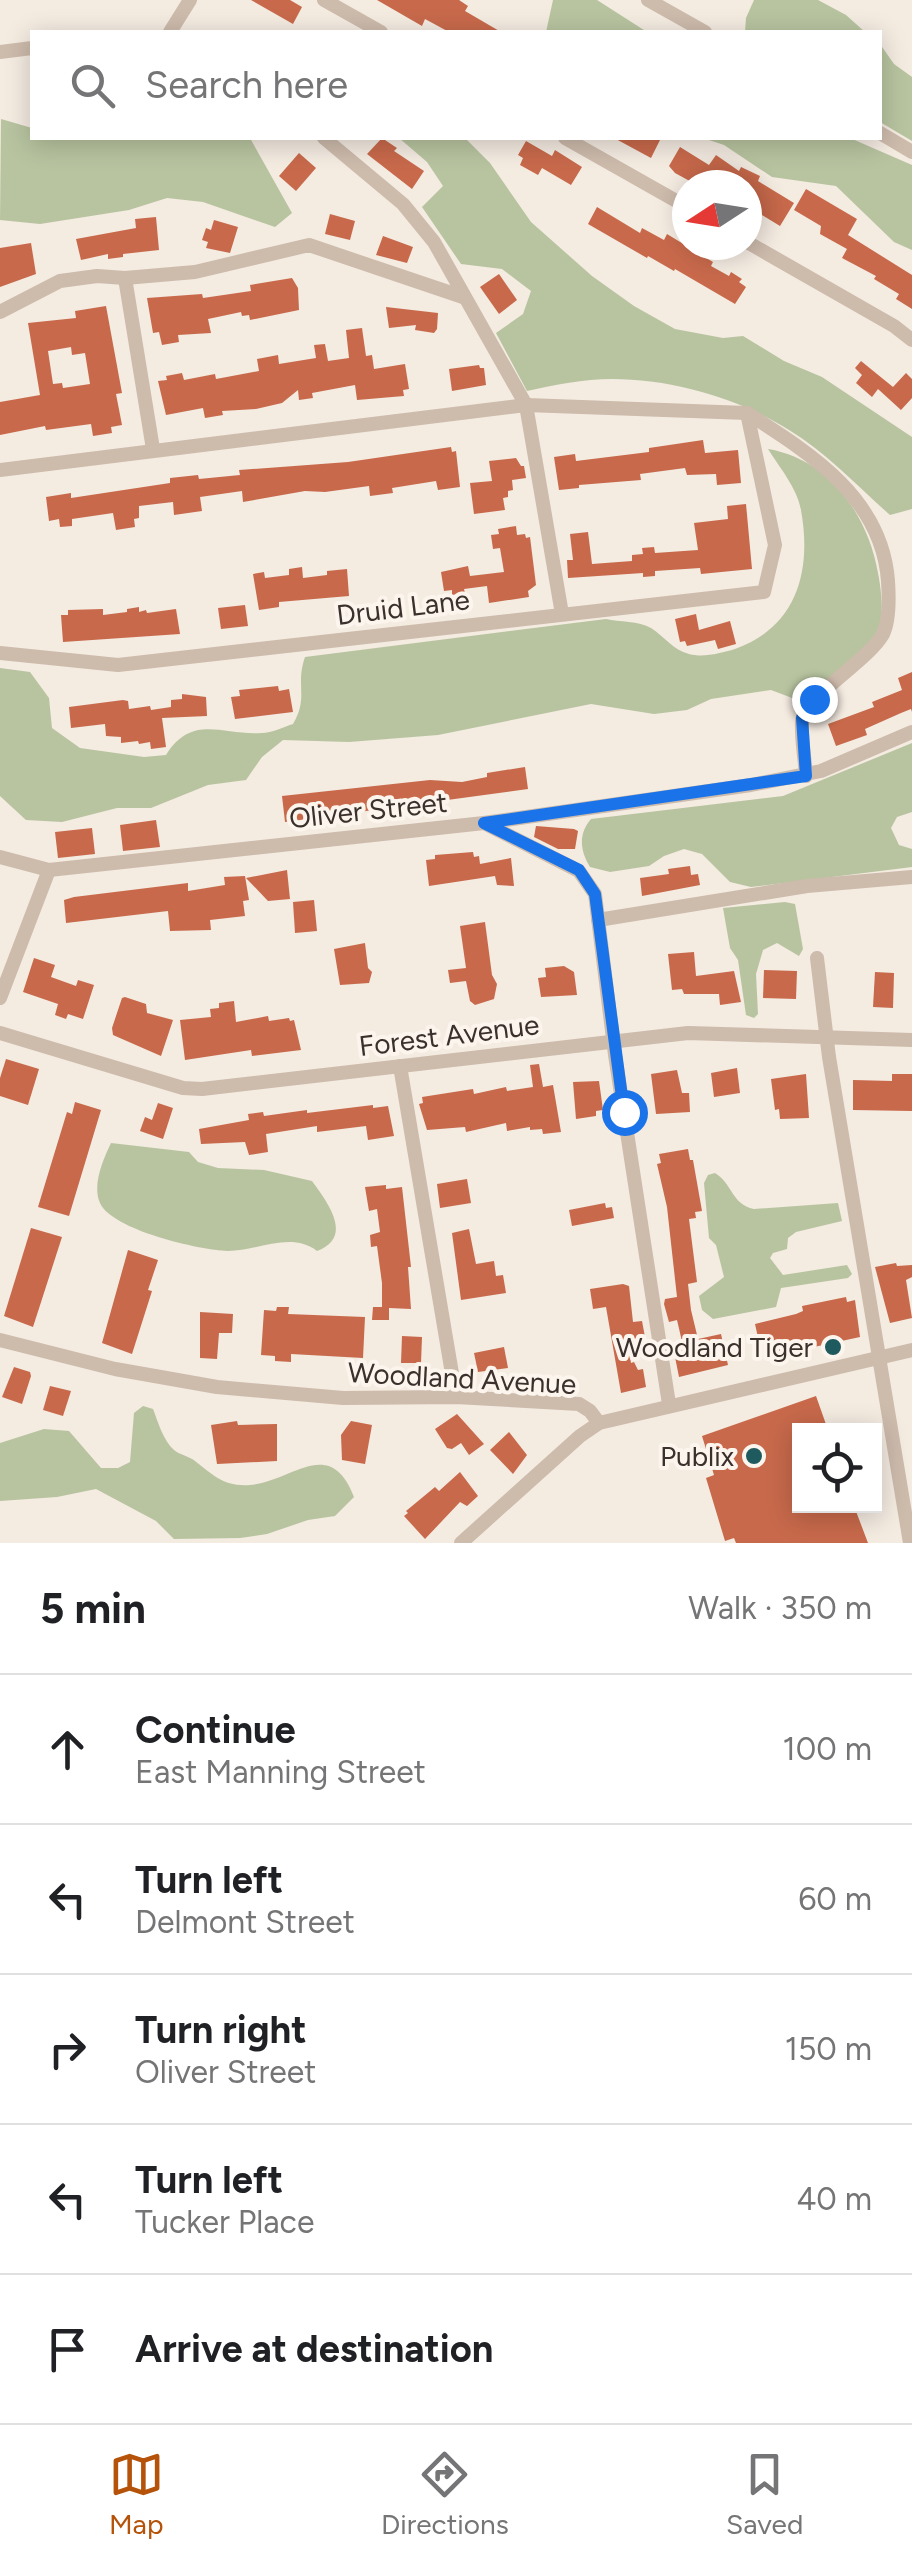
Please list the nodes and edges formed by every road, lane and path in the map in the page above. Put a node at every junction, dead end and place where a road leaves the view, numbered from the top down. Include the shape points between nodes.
1 (190, 0) edge
2 (324, 0) edge
3 (648, 0) edge
4 (170, 30) edge
5 (377, 30) edge
6 (701, 30) edge
7 (30, 48) edge
8 (0, 52) edge
9 (882, 134) edge
10 (326, 140) edge
11 (568, 140) edge
12 (912, 152) edge
13 (672, 199) edge
14 (762, 251) edge
15 (125, 278) junction
16 (463, 297) junction
17 (0, 312) edge
18 (912, 340) edge
19 (526, 404) junction
20 (747, 413) junction
21 (153, 449) junction
22 (0, 470) edge
23 (562, 614) junction
24 (0, 653) edge
25 (912, 732) edge
26 (806, 776) junction
27 (484, 823) junction
28 (0, 857) edge
29 (49, 870) junction
30 (912, 876) edge
31 (598, 920) junction
32 (817, 958) dead end
33 (0, 998) edge
34 (0, 1033) edge
35 (828, 1039) junction
36 (613, 1040) junction
37 (912, 1040) edge
38 (400, 1066) junction
39 (0, 1340) edge
40 (912, 1350) edge
41 (877, 1358) junction
42 (456, 1398) junction
43 (669, 1404) junction
44 (599, 1423) junction
45 (461, 1543) edge
46 (910, 1543) edge

1 - 4 street
2 - 5 street
3 - 6 street
7 - 8 street
9 - 12 street
10 - 16 street via 403,204 434,242
11 - 13 street
14 - 18 street
15 - 16 street via 195,272 309,245
15 - 17 street via 60,281
15 - 21 street
16 - 19 street
19 - 20 street
19 - 21 street
19 - 23 street
20 - 23 street, Druid Lane via 775,546 764,592
20 - 26 street via 845,483 886,555 885,631 802,718
21 - 22 street
23 - 24 street, Druid Lane via 118,664
25 - 26 street, Oliver Street
26 - 27 street, Oliver Street
27 - 29 street, Oliver Street
27 - 31 street via 579,870 595,894
28 - 29 street, Oliver Street
29 - 33 street
30 - 31 street
31 - 36 street
32 - 35 street
34 - 38 street, Forest Avenue via 183,1088
35 - 36 street, Forest Avenue via 688,1033
35 - 37 street, Forest Avenue
35 - 41 street
36 - 38 street, Forest Avenue
36 - 43 street
38 - 42 street
39 - 42 street, Woodland Avenue via 216,1387 343,1398
40 - 41 street, Woodland Avenue
41 - 43 street, Woodland Avenue
41 - 46 street
42 - 44 street, Woodland Avenue via 579,1404
43 - 44 street, Woodland Avenue
44 - 45 street

